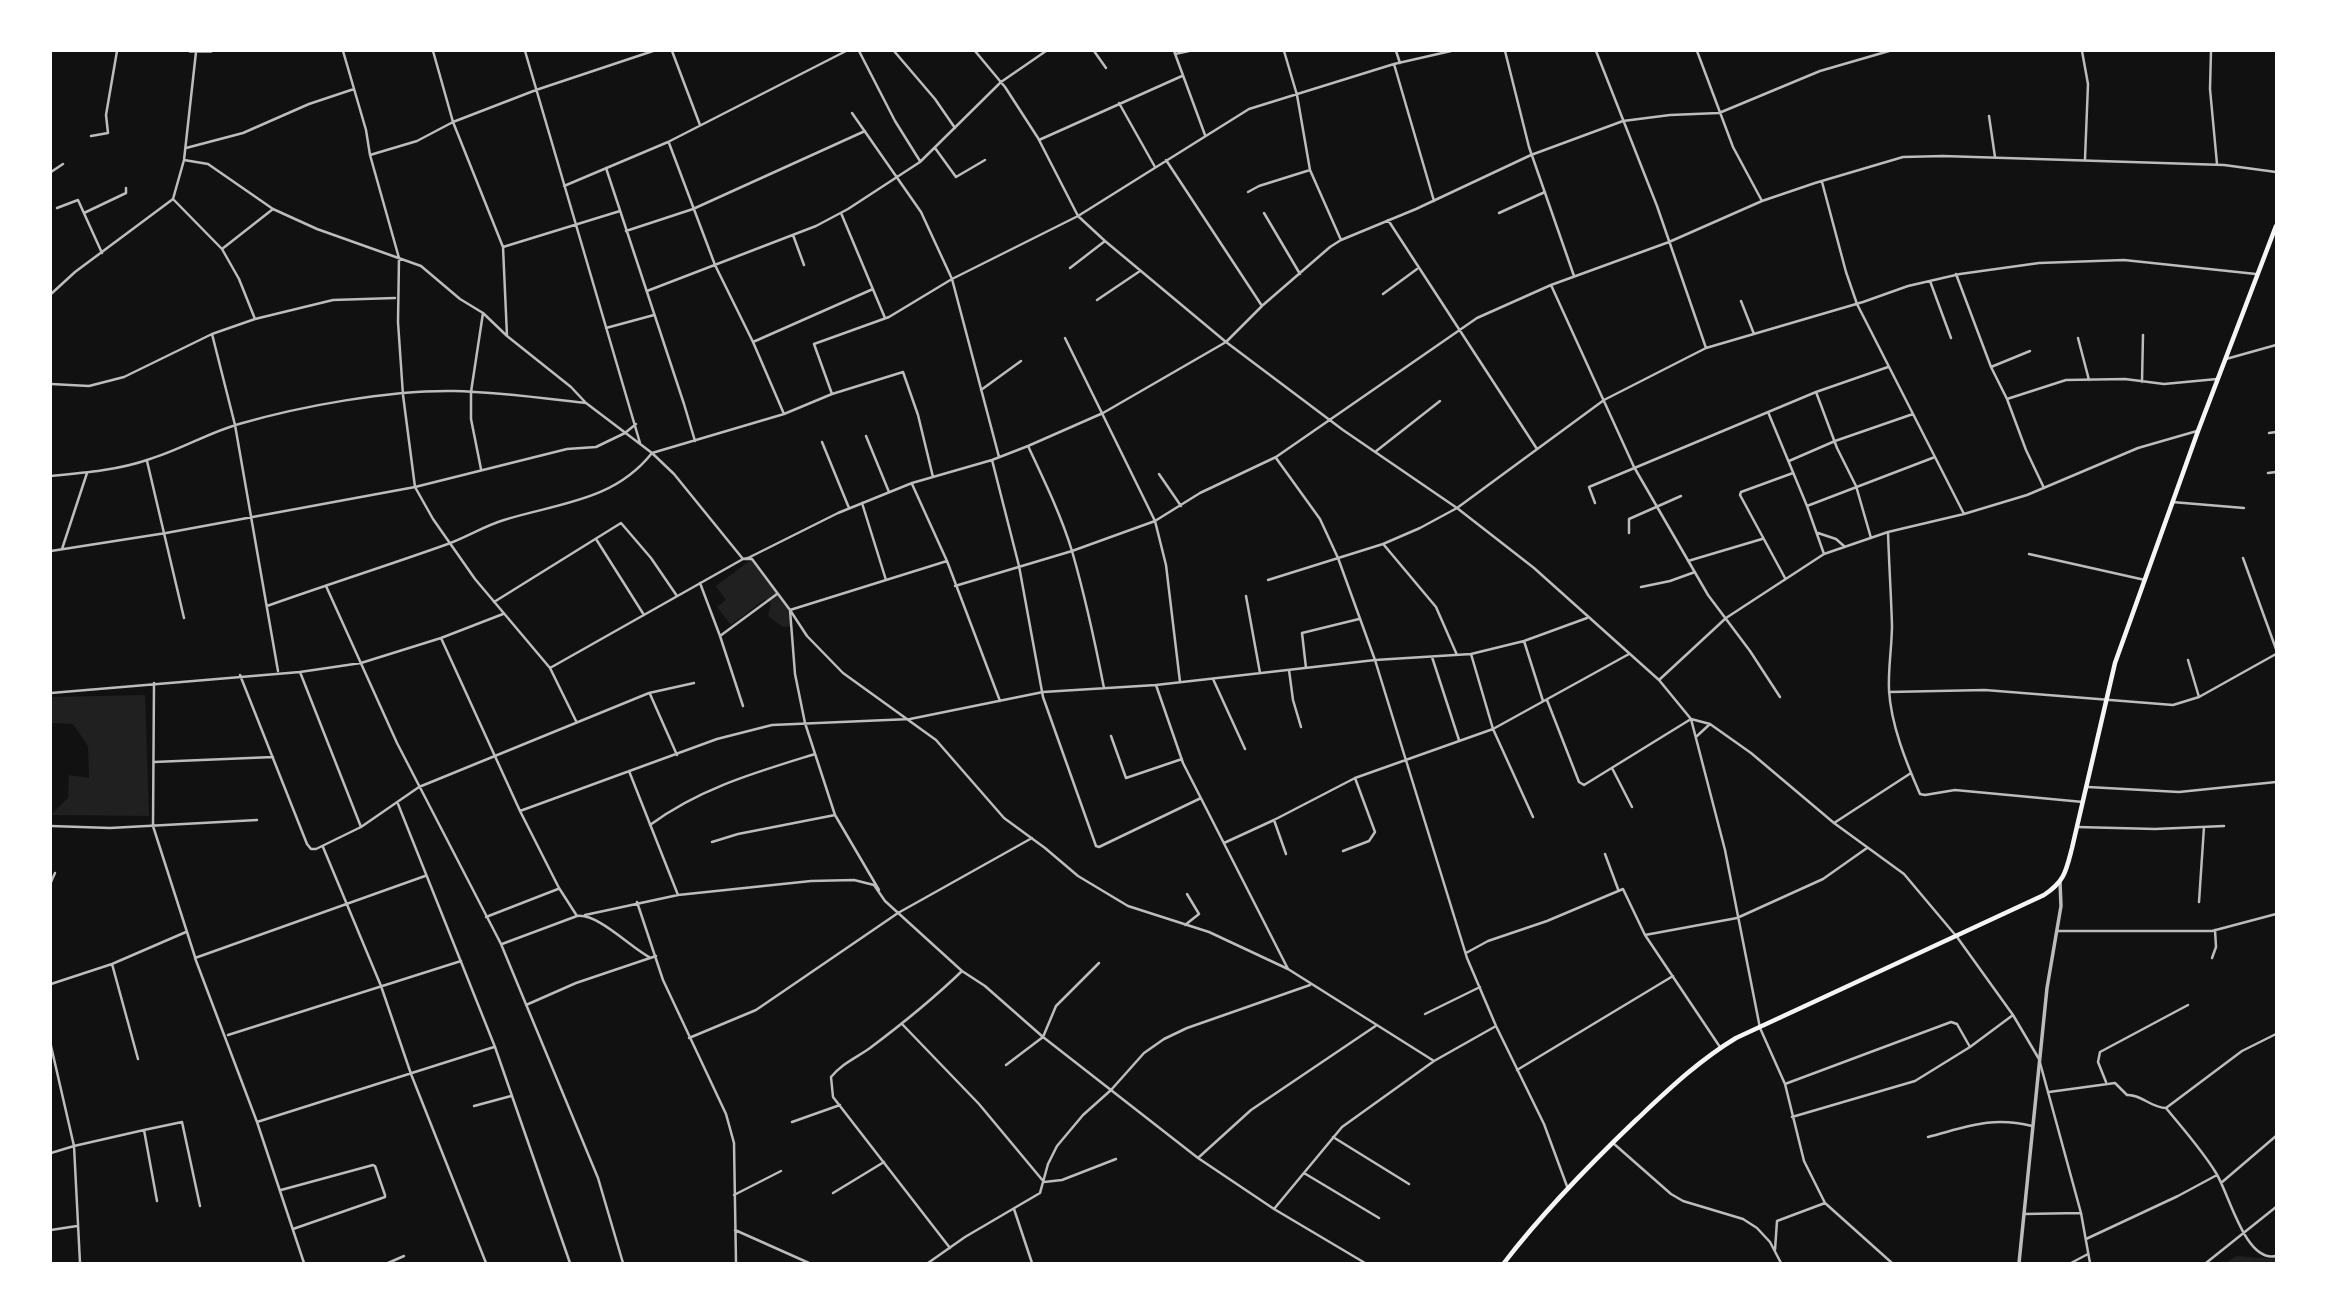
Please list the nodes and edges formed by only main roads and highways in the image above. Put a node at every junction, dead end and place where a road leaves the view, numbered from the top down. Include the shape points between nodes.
1 (2276, 230) edge
2 (1504, 1263) edge

1 - 2 main road via 2115,663 2060,883 2044,895 1721,1048 1690,1070 1613,1143 1541,1216

